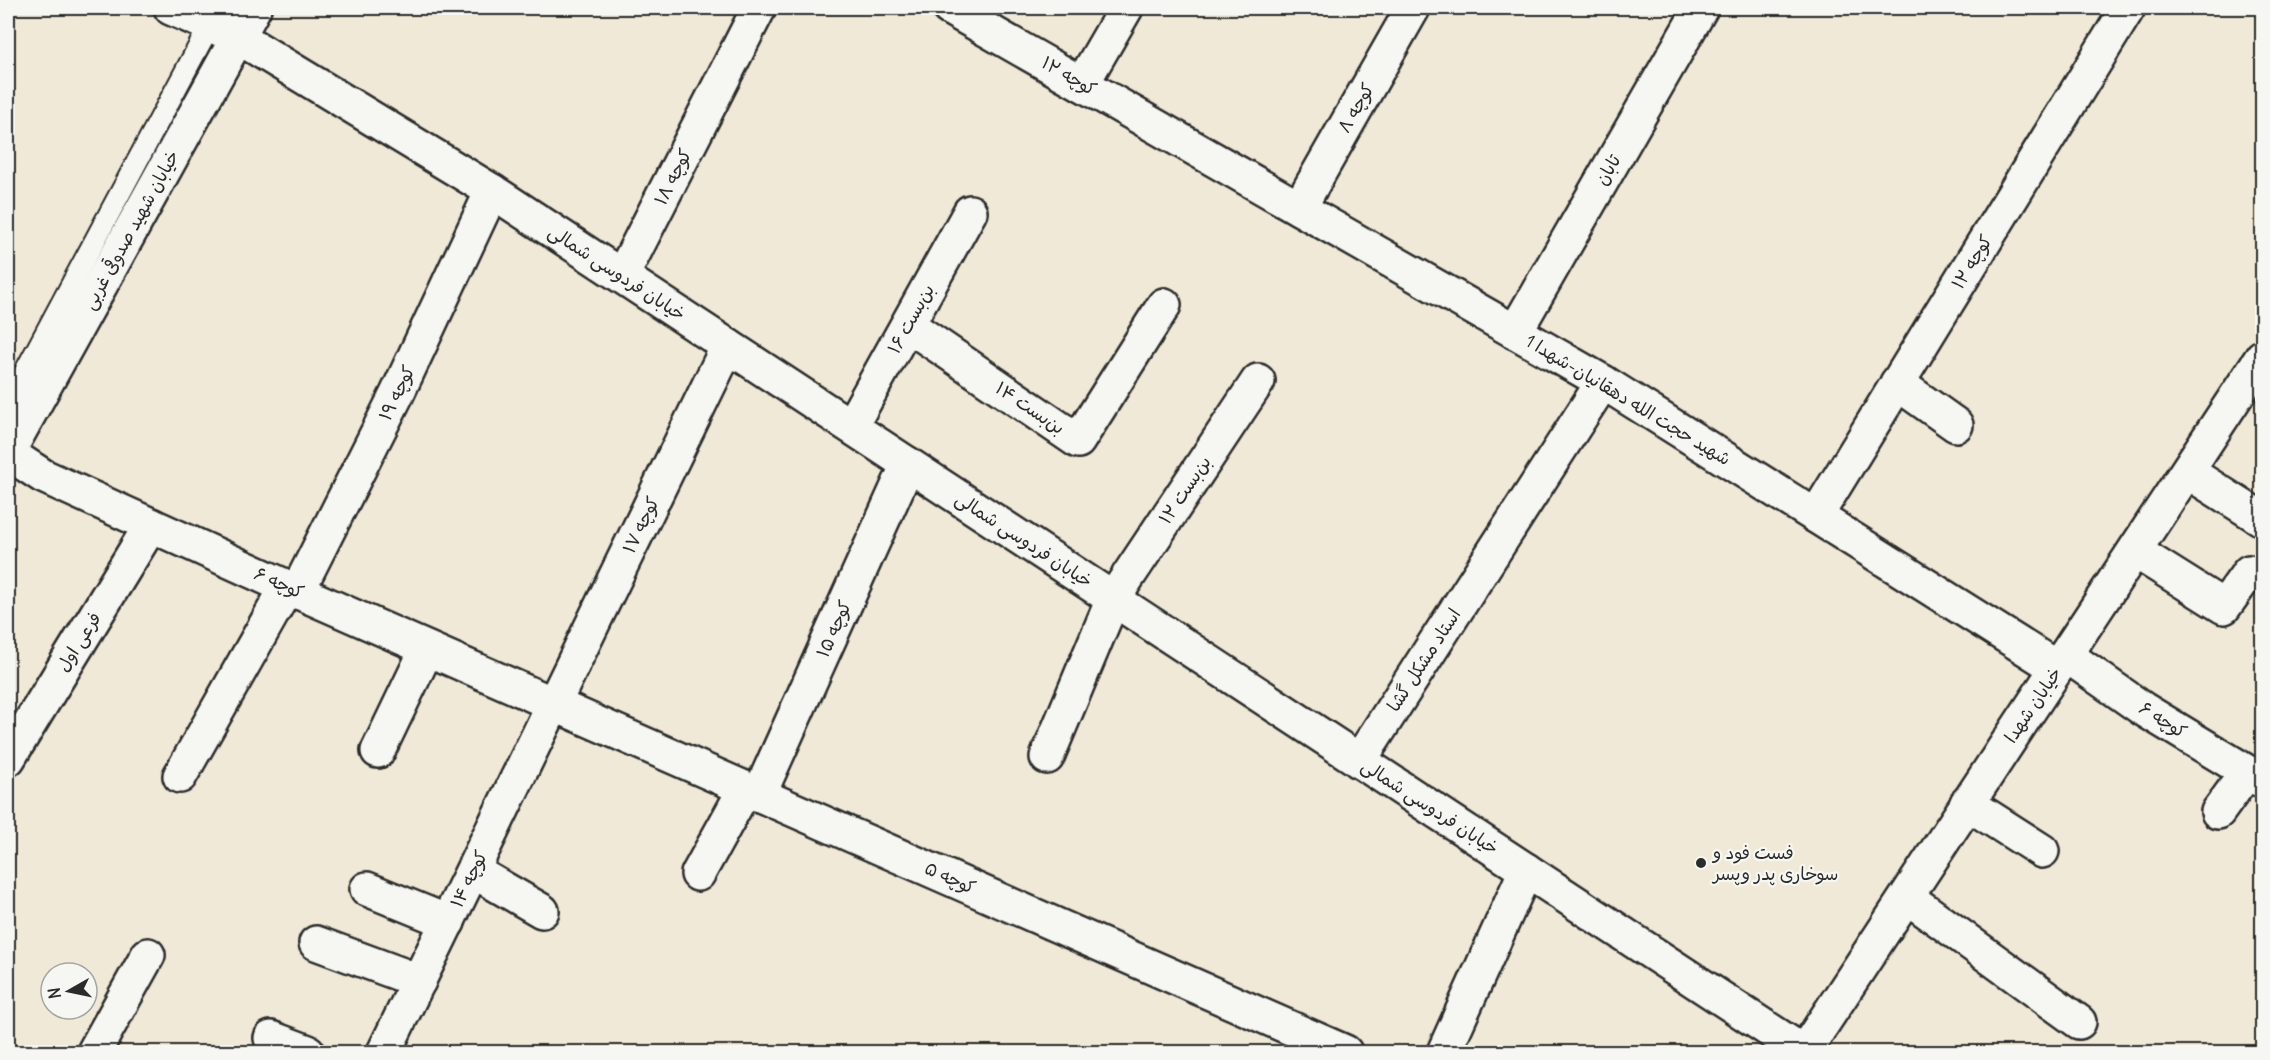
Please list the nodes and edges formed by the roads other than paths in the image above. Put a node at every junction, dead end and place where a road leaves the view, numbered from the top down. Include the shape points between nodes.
1 (171, 8) edge
2 (254, 8) edge
3 (759, 8) edge
4 (949, 8) edge
5 (1126, 8) edge
6 (1413, 8) edge
7 (1701, 8) edge
8 (2128, 8) edge
9 (224, 31) junction
10 (1082, 84) junction
11 (1190, 145) joint
12 (492, 191) junction
13 (1299, 208) junction
14 (970, 212) dead end
15 (622, 276) junction
16 (1164, 305) dead end
17 (908, 325) junction
18 (1515, 332) junction
19 (728, 346) junction
20 (2262, 357) edge
21 (1258, 381) dead end
22 (1603, 382) junction
23 (1897, 383) junction
24 (8, 404) edge
25 (1956, 425) dead end
26 (851, 426) junction
27 (8, 453) edge
28 (908, 464) junction
29 (2188, 472) junction
30 (1816, 516) junction
31 (2262, 519) edge
32 (152, 525) junction
33 (2134, 551) junction
34 (2249, 572) dead end
35 (292, 590) junction
36 (1113, 598) junction
37 (427, 649) junction
38 (2062, 662) junction
39 (555, 705) junction
40 (378, 751) dead end
41 (1047, 757) dead end
42 (8, 759) edge
43 (1359, 761) junction
44 (180, 776) dead end
45 (2255, 776) edge
46 (752, 792) junction
47 (1967, 803) junction
48 (2218, 812) dead end
49 (2042, 851) dead end
50 (1526, 870) junction
51 (473, 871) junction
52 (698, 874) dead end
53 (367, 889) dead end
54 (1907, 897) junction
55 (542, 911) dead end
56 (448, 922) junction
57 (316, 943) dead end
58 (148, 955) dead end
59 (419, 981) junction
60 (2079, 1022) dead end
61 (271, 1038) dead end
62 (94, 1053) edge
63 (308, 1053) edge
64 (384, 1053) edge
65 (1345, 1053) edge
66 (1444, 1053) edge
67 (1804, 1053) edge

1 - 9 street, خیابان فردوسی شمالی
2 - 9 street, خیابان شهید صدوقی غربی
3 - 15 street, کوچه ۱۸
4 - 10 street, کوچه ۱۲
5 - 10 street
6 - 13 street, کوچه ۸
7 - 18 street, تابان
8 - 23 street, کوچه ۱۲
9 - 12 street, خیابان فردوسی شمالی
9 - 24 lane
9 - 27 street, خیابان شهید صدوقی غربی
10 - 11 street, کوچه ۱۲
11 - 13 street, شهید حجت الله دهقانیان-شهدا 1
12 - 15 street, خیابان فردوسی شمالی
12 - 35 street, کوچه ۱۹ via 397,394
13 - 18 street, شهید حجت الله دهقانیان-شهدا 1
14 - 17 street, بن‌بست ۱۶
15 - 19 street, خیابان فردوسی شمالی
16 - 17 street, بن‌بست ۱۴ via 1078,441
17 - 26 street, بن‌بست ۱۶
18 - 22 street, شهید حجت الله دهقانیان-شهدا 1
19 - 26 street, خیابان فردوسی شمالی
19 - 39 street, کوچه ۱۷
20 - 29 street, خیابان شهدا
21 - 36 street, بن‌بست ۱۲
22 - 30 street, شهید حجت الله دهقانیان-شهدا 1
22 - 43 street, استاد مشکل گشا
23 - 25 street
23 - 30 street, کوچه ۱۲
26 - 28 street, خیابان فردوسی شمالی
27 - 32 street, کوچه ۶ via 43,476
28 - 36 street, خیابان فردوسی شمالی
28 - 46 street, کوچه ۱۵
29 - 31 street
29 - 33 street, خیابان شهدا
30 - 38 street, شهید حجت الله دهقانیان-شهدا 1
32 - 35 street, کوچه ۶
32 - 42 street, فرعی اول
33 - 34 street via 2224,607
33 - 38 street, خیابان شهدا
35 - 37 street, کوچه ۶
35 - 44 street, کوچه ۱۹
36 - 41 street, بن‌بست ۱۲
36 - 43 street, خیابان فردوسی شمالی
37 - 39 street, کوچه ۶
37 - 40 street
38 - 45 street, کوچه ۶
38 - 47 street, خیابان شهدا
39 - 46 street, کوچه ۵
39 - 51 street, کوچه ۱۴
43 - 50 street, خیابان فردوسی شمالی
45 - 48 street
46 - 52 street, کوچه ۱۵
46 - 65 street, کوچه ۵
47 - 49 street
47 - 54 street, خیابان شهدا
50 - 66 street
50 - 67 street, خیابان فردوسی شمالی
51 - 55 street
51 - 56 street, کوچه ۱۴
53 - 56 street
54 - 60 street
54 - 67 street, خیابان شهدا
56 - 59 street, کوچه ۱۴
57 - 59 street
58 - 62 street
59 - 64 street, کوچه ۱۴
61 - 63 street

